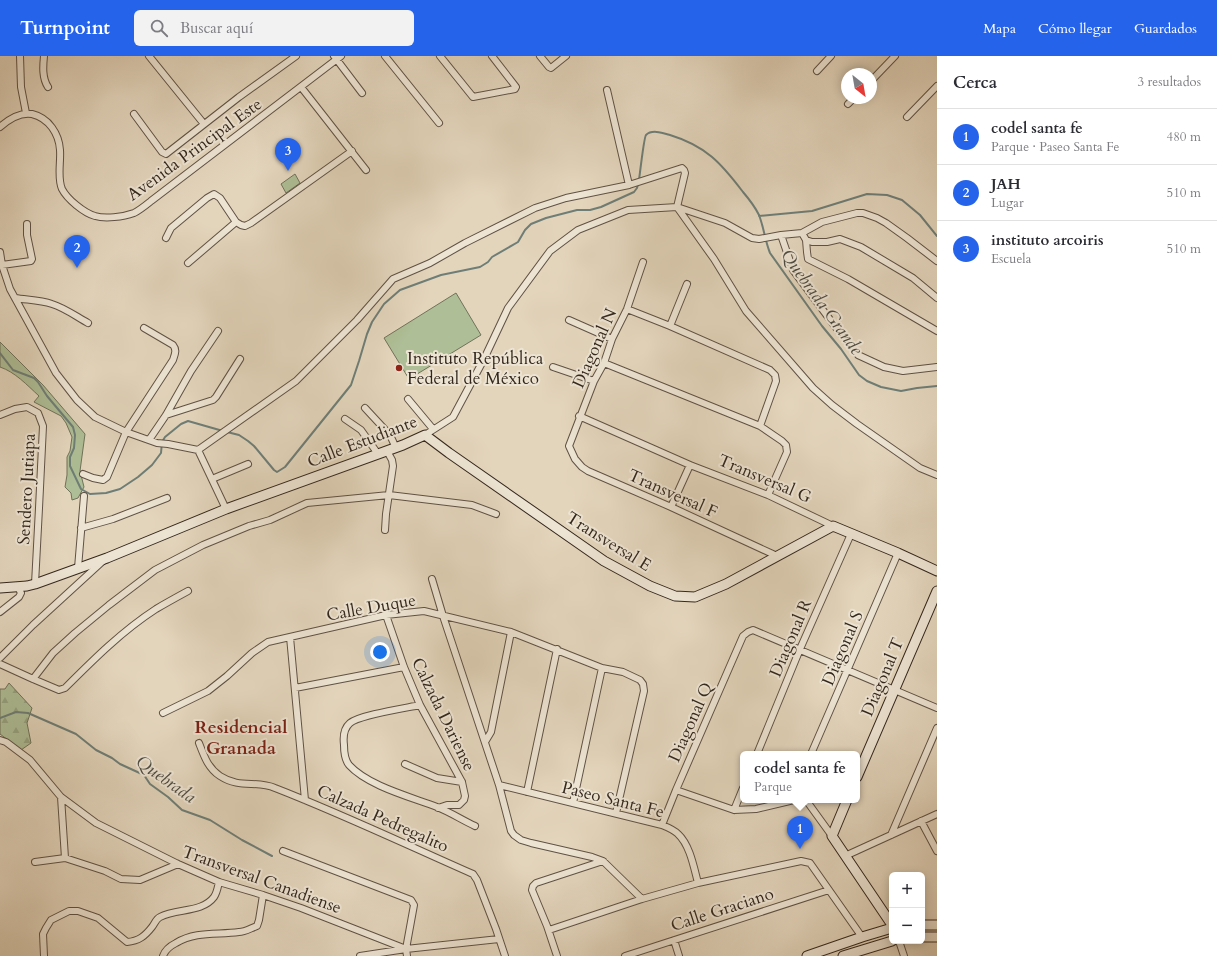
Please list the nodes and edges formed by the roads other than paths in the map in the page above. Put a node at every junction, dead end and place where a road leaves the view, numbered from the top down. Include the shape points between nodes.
1 (20, 56) edge
2 (44, 56) edge
3 (149, 56) edge
4 (296, 56) edge
5 (384, 56) edge
6 (440, 56) edge
7 (492, 56) edge
8 (540, 56) edge
9 (566, 56) edge
10 (831, 56) edge
11 (895, 56) edge
12 (337, 57) edge
13 (817, 71) dead end
14 (877, 75) edge
15 (937, 86) edge
16 (48, 87) dead end
17 (301, 87) junction
18 (607, 90) dead end
19 (362, 93) dead end
20 (26, 113) junction
21 (134, 114) dead end
22 (908, 117) dead end
23 (204, 124) junction
24 (439, 124) dead end
25 (0, 127) edge
26 (352, 152) junction
27 (366, 170) dead end
28 (629, 185) junction
29 (677, 207) junction
30 (236, 222) junction
31 (26, 224) dead end
32 (802, 233) junction
33 (781, 235) junction
34 (166, 238) dead end
35 (806, 240) junction
36 (0, 252) edge
37 (937, 261) edge
38 (643, 262) dead end
39 (188, 263) dead end
40 (2, 265) junction
41 (687, 284) dead end
42 (15, 298) junction
43 (937, 298) edge
44 (627, 309) junction
45 (569, 320) dead end
46 (88, 323) dead end
47 (670, 326) junction
48 (144, 328) dead end
49 (218, 331) dead end
50 (937, 331) edge
51 (612, 339) junction
52 (240, 359) dead end
53 (604, 363) junction
54 (553, 366) dead end
55 (937, 367) edge
56 (594, 382) junction
57 (408, 398) dead end
58 (365, 408) dead end
59 (0, 415) edge
60 (166, 415) junction
61 (579, 416) junction
62 (345, 419) dead end
63 (760, 426) junction
64 (126, 432) junction
65 (429, 432) junction
66 (149, 440) junction
67 (569, 446) joint
68 (396, 448) junction
69 (198, 450) junction
70 (387, 451) junction
71 (378, 454) junction
72 (248, 464) dead end
73 (690, 465) junction
74 (83, 474) dead end
75 (937, 475) edge
76 (212, 479) junction
77 (388, 495) junction
78 (768, 495) junction
79 (84, 496) dead end
80 (167, 498) dead end
81 (671, 507) junction
82 (226, 509) junction
83 (496, 514) dead end
84 (833, 526) junction
85 (81, 528) junction
86 (385, 530) dead end
87 (851, 534) junction
88 (898, 553) junction
89 (777, 556) junction
90 (107, 558) junction
91 (78, 568) junction
92 (937, 571) edge
93 (432, 579) dead end
94 (34, 584) junction
95 (18, 587) junction
96 (0, 588) edge
97 (188, 591) dead end
98 (937, 591) edge
99 (0, 612) edge
100 (386, 615) junction
101 (443, 616) junction
102 (511, 632) junction
103 (290, 637) junction
104 (557, 649) junction
105 (800, 650) junction
106 (0, 658) edge
107 (0, 664) edge
108 (404, 667) junction
109 (602, 668) junction
110 (848, 671) junction
111 (33, 679) junction
112 (295, 688) junction
113 (894, 691) junction
114 (420, 705) junction
115 (937, 708) edge
116 (163, 713) dead end
117 (937, 728) edge
118 (0, 740) edge
119 (485, 742) junction
120 (199, 743) dead end
121 (758, 751) edge
122 (812, 751) edge
123 (405, 764) dead end
124 (860, 770) edge
125 (462, 782) junction
126 (499, 785) junction
127 (676, 790) junction
128 (527, 792) junction
129 (740, 795) edge
130 (61, 797) junction
131 (305, 800) junction
132 (573, 803) junction
133 (780, 803) edge
134 (808, 803) edge
135 (846, 803) edge
136 (438, 808) junction
137 (734, 810) junction
138 (616, 813) junction
139 (937, 814) edge
140 (921, 821) junction
141 (662, 825) junction
142 (475, 826) dead end
143 (892, 835) junction
144 (832, 836) junction
145 (283, 851) dead end
146 (937, 851) edge
147 (845, 856) junction
148 (65, 858) junction
149 (603, 861) junction
150 (35, 862) dead end
151 (178, 864) junction
152 (219, 882) junction
153 (698, 883) junction
154 (829, 890) junction
155 (263, 894) junction
156 (642, 899) junction
157 (889, 922) edge
158 (925, 925) edge
159 (937, 925) edge
160 (889, 928) edge
161 (549, 930) junction
162 (862, 937) junction
163 (925, 937) edge
164 (937, 937) edge
165 (499, 939) junction
166 (674, 940) junction
167 (889, 942) edge
168 (900, 944) edge
169 (407, 953) edge
170 (44, 956) edge
171 (163, 956) edge
172 (360, 956) edge
173 (505, 956) edge
174 (557, 956) edge
175 (625, 956) edge
176 (679, 956) edge
177 (807, 956) edge
178 (843, 956) edge
179 (904, 956) edge

1 - 20 street via 20,87
2 - 16 street via 44,77
3 - 23 street
4 - 23 street
5 - 24 street
6 - 7 street via 473,97 516,87
8 - 9 street via 551,68
10 - 13 street
11 - 14 street
12 - 17 street, Avenida Principal Este
12 - 19 street
15 - 22 street
17 - 20 street, Avenida Principal Este via 134,213 114,217 94,216 75,205 62,189 57,136 44,119
17 - 26 street
18 - 28 street
20 - 25 street via 6,121
21 - 23 street via 166,154
26 - 27 street
26 - 30 street via 251,223 245,226
28 - 29 street via 682,168 685,172
28 - 69 street via 566,198 535,208 430,263 393,279 357,320 296,381
29 - 33 street, Calle Estudiante via 725,223 752,238
29 - 65 street, Calle Estudiante via 628,210 578,230 550,251 508,308 452,417
29 - 75 street via 714,259 746,312 813,388 857,424 920,468
30 - 34 street via 220,198 214,194 171,228
30 - 39 street
31 - 40 street via 31,261
32 - 33 street, Calle Estudiante
32 - 35 street
32 - 37 street via 822,222 863,213 886,223
33 - 55 street via 793,270 858,355 884,367 903,371
35 - 43 street via 827,242 840,239 860,247 913,278
35 - 50 street via 808,259 848,279
36 - 40 street
38 - 44 street, Diagonal N
40 - 42 street
41 - 47 street
42 - 46 street via 52,304
42 - 64 street via 56,373 77,400 95,416
44 - 47 street
44 - 51 street, Diagonal N
45 - 51 street
47 - 63 street via 770,370 775,375 776,381
48 - 64 street via 173,345 176,352 174,360
49 - 60 street
51 - 53 street, Diagonal N
52 - 60 street via 216,398
53 - 56 street, Diagonal N
53 - 63 street
54 - 56 street
56 - 61 street, Diagonal N
57 - 65 street
58 - 68 street via 390,435
59 - 94 street, Sendero Jutiapa via 27,407 38,413 43,426
60 - 66 street
61 - 67 street, Diagonal N
61 - 73 street, Transversal G
62 - 71 street via 361,430
63 - 78 street via 782,441 787,452
64 - 66 street
64 - 74 street via 107,477 103,480
65 - 68 street, Calle Estudiante
65 - 89 street, Transversal E via 449,453 604,561 650,586 675,596 695,597 726,584
66 - 69 street
67 - 81 street, Transversal F via 575,459 588,471
68 - 70 street, Calle Estudiante
69 - 76 street
70 - 71 street, Calle Estudiante
70 - 77 street via 393,466
71 - 82 street, Calle Estudiante
72 - 76 street
73 - 78 street, Transversal G
73 - 81 street
76 - 82 street
77 - 83 street via 472,505
77 - 86 street
77 - 111 street via 306,502 270,520 249,526 196,549 155,570 109,604 53,653
78 - 84 street, Transversal G
79 - 85 street
80 - 85 street via 113,519
81 - 89 street, Transversal F
82 - 90 street, Calle Estudiante
84 - 87 street, Transversal G
84 - 89 street, Transversal E
85 - 91 street
87 - 88 street, Transversal G
87 - 105 street, Diagonal R
88 - 92 street, Transversal G
88 - 110 street, Diagonal S
90 - 91 street, Calle Estudiante
90 - 106 street
91 - 94 street, Calle Estudiante
93 - 101 street
94 - 95 street, Calle Estudiante
95 - 96 street, Calle Estudiante
95 - 99 street via 21,593 19,597
97 - 111 street via 130,628 65,688 59,690
98 - 113 street, Diagonal T
100 - 101 street, Calle Duque via 424,611
100 - 103 street, Calle Duque
100 - 108 street, Calzada Dariense
101 - 102 street, Calle Duque
101 - 119 street
102 - 104 street, Calle Duque
102 - 119 street via 491,732
103 - 112 street, Calzada Pedregalito
103 - 116 street, Calle Duque via 268,642 208,691
104 - 109 street, Calle Duque
104 - 128 street
105 - 110 street
105 - 121 street, Diagonal R
105 - 127 street, Diagonal Q via 753,630 743,636
107 - 111 street
108 - 112 street
108 - 114 street, Calzada Dariense
109 - 132 street
109 - 138 street, Calle Duque via 622,672 640,680 644,691
110 - 113 street
110 - 122 street, Diagonal S
112 - 131 street, Calzada Pedregalito
113 - 115 street
113 - 124 street, Diagonal T
114 - 125 street, Calzada Dariense
114 - 136 street via 357,719 350,723 344,730 344,754 348,764 369,781
117 - 143 street
118 - 130 street, Transversal Canadiense via 30,760
119 - 126 street
120 - 131 street via 209,766 232,782 269,786
123 - 125 street via 437,778
125 - 136 street, Calzada Dariense via 464,800 458,805
126 - 128 street, Paseo Santa Fe
126 - 149 street via 514,835 531,844
127 - 137 street
127 - 141 street, Diagonal Q
128 - 132 street, Paseo Santa Fe
129 - 137 street
130 - 148 street
130 - 151 street, Transversal Canadiense via 96,823
131 - 165 street, Calzada Pedregalito via 473,874
132 - 138 street, Paseo Santa Fe
133 - 137 street via 756,809
134 - 144 street
135 - 144 street
136 - 142 street
138 - 141 street, Paseo Santa Fe
139 - 140 street
140 - 143 street
140 - 146 street
141 - 153 street, Paseo Santa Fe via 672,830 687,846
143 - 147 street
144 - 147 street
145 - 169 street via 411,900 414,905
147 - 157 street
148 - 150 street
148 - 151 street via 121,879 140,880
149 - 156 street
149 - 161 street via 533,886 532,890
151 - 152 street, Transversal Canadiense
152 - 155 street, Transversal Canadiense
152 - 170 street via 215,896 205,904 158,918 141,939 133,941 127,942 98,918 78,911 69,911 51,920 46,928
153 - 154 street via 801,861 810,863
153 - 156 street
154 - 162 street
154 - 166 street, Calle Graciano
155 - 169 street, Transversal Canadiense
155 - 171 street via 256,926 241,932 191,936 172,945
156 - 161 street
158 - 159 street
160 - 162 street
161 - 174 street
162 - 177 street
163 - 164 street
165 - 169 street
165 - 173 street, Calzada Pedregalito
166 - 175 street, Calle Graciano
166 - 176 street
167 - 178 street
168 - 179 street
169 - 172 street

